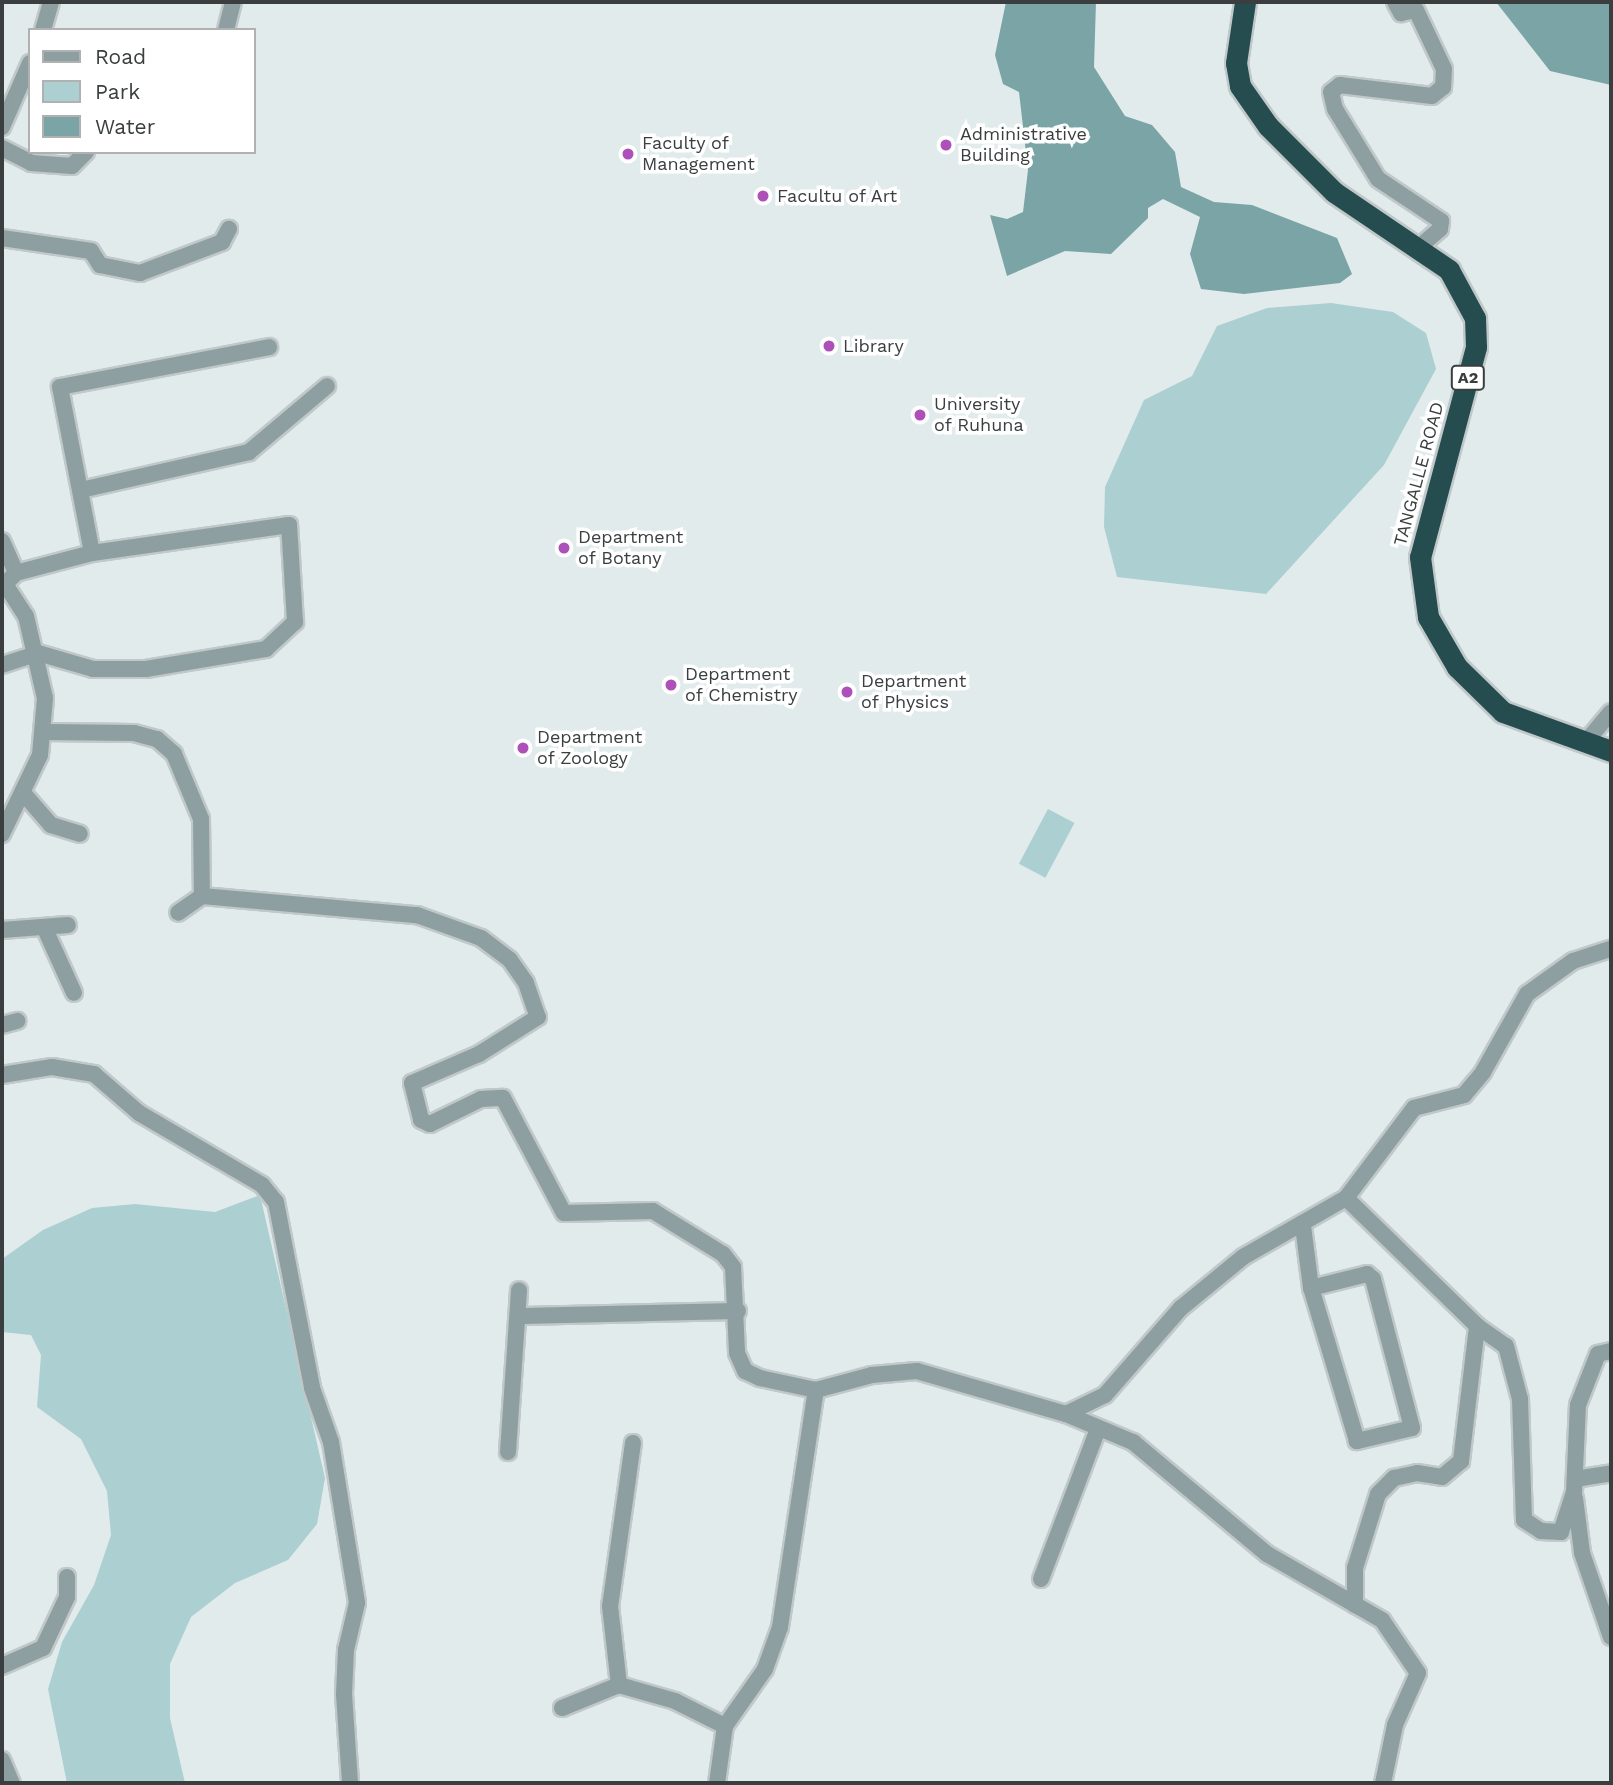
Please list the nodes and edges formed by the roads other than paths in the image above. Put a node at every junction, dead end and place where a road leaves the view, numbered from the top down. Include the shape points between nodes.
1 (51, 2) edge
2 (233, 2) edge
3 (1245, 2) edge
4 (1395, 2) edge
5 (44, 28) edge
6 (226, 28) edge
7 (28, 66) edge
8 (7, 102) edge
9 (2, 127) edge
10 (2, 148) edge
11 (84, 154) edge
12 (229, 229) dead end
13 (2, 238) edge
14 (1419, 248) junction
15 (269, 347) dead end
16 (327, 386) dead end
17 (81, 490) junction
18 (2, 541) edge
19 (92, 553) junction
20 (16, 573) junction
21 (38, 653) junction
22 (2, 666) edge
23 (1611, 712) edge
24 (44, 732) junction
25 (1585, 743) junction
26 (1611, 751) edge
27 (24, 794) junction
28 (2, 834) edge
29 (80, 834) dead end
30 (202, 896) junction
31 (178, 913) dead end
32 (68, 925) dead end
33 (45, 929) junction
34 (2, 930) edge
35 (1611, 949) edge
36 (74, 993) dead end
37 (2, 1075) edge
38 (1346, 1198) junction
39 (1303, 1226) junction
40 (1311, 1288) junction
41 (519, 1290) dead end
42 (738, 1311) junction
43 (520, 1316) junction
44 (1476, 1326) junction
45 (1611, 1351) edge
46 (816, 1390) junction
47 (1066, 1414) junction
48 (1098, 1429) junction
49 (633, 1443) dead end
50 (508, 1452) dead end
51 (1611, 1473) edge
52 (1574, 1485) junction
53 (67, 1577) dead end
54 (1041, 1579) dead end
55 (1355, 1605) junction
56 (1611, 1637) edge
57 (2, 1666) edge
58 (619, 1685) junction
59 (562, 1708) dead end
60 (725, 1726) junction
61 (2, 1760) edge
62 (12, 1783) edge
63 (350, 1783) edge
64 (717, 1783) edge
65 (1382, 1783) edge

1 - 5 street
2 - 6 street
3 - 14 highway, TANGALLE ROAD / A2 via 1236,63 1240,86 1254,106 1334,192
4 - 14 street via 1401,13 1416,10 1444,69 1443,87 1432,96 1340,85 1331,92 1335,109 1378,179 1441,221 1440,229
7 - 8 street
8 - 9 street
10 - 11 street via 31,163 72,166
12 - 13 street via 222,242 140,273 100,265 91,251
14 - 25 highway, TANGALLE ROAD / A2 via 1449,270 1465,293 1475,318 1476,348 1420,557 1428,617 1458,667 1503,712
15 - 17 street via 60,387
16 - 17 street via 249,452
17 - 19 street
18 - 20 street
19 - 20 street
19 - 21 street via 289,525 295,622 266,649 146,669 93,669
20 - 21 street via 5,584 26,616
21 - 22 street
21 - 24 street
23 - 25 street
24 - 27 street
24 - 30 street via 134,733 157,739 174,754 201,819
25 - 26 highway, TANGALLE ROAD / A2
27 - 28 street
27 - 29 street via 51,825
30 - 31 street
30 - 42 street via 417,915 481,938 510,960 526,983 538,1017 479,1054 412,1083 421,1120 430,1124 481,1099 503,1098 564,1213 640,1210 672,1221 733,1267
32 - 33 street
33 - 34 street
33 - 36 street
35 - 38 street via 1573,961 1527,994 1483,1072 1464,1095 1413,1108
37 - 63 street via 52,1067 94,1074 139,1113 262,1185 276,1202 312,1388 331,1442 357,1603 346,1650 344,1694
38 - 39 street
38 - 44 street
39 - 40 street
39 - 47 street via 1278,1234 1243,1257 1181,1308 1105,1395
40 - 40 street via 1367,1274 1373,1279 1412,1428 1357,1441 1351,1434
41 - 43 street
42 - 43 street
42 - 46 street via 737,1353 745,1371
43 - 50 street
44 - 52 street via 1506,1346 1520,1399 1524,1520 1541,1531 1561,1532
44 - 55 street via 1461,1461 1442,1477 1417,1473 1394,1478 1378,1494 1355,1568
45 - 52 street via 1598,1354 1578,1405
46 - 47 street via 872,1375 917,1371
46 - 60 street via 780,1627 765,1669
47 - 48 street
48 - 54 street
48 - 55 street via 1133,1442 1267,1554
49 - 58 street via 610,1606
51 - 52 street
52 - 56 street via 1582,1553
53 - 57 street via 68,1597 43,1648
55 - 65 street via 1382,1620 1418,1673 1395,1725
58 - 59 street
58 - 60 street via 676,1701
60 - 64 street
61 - 62 street

